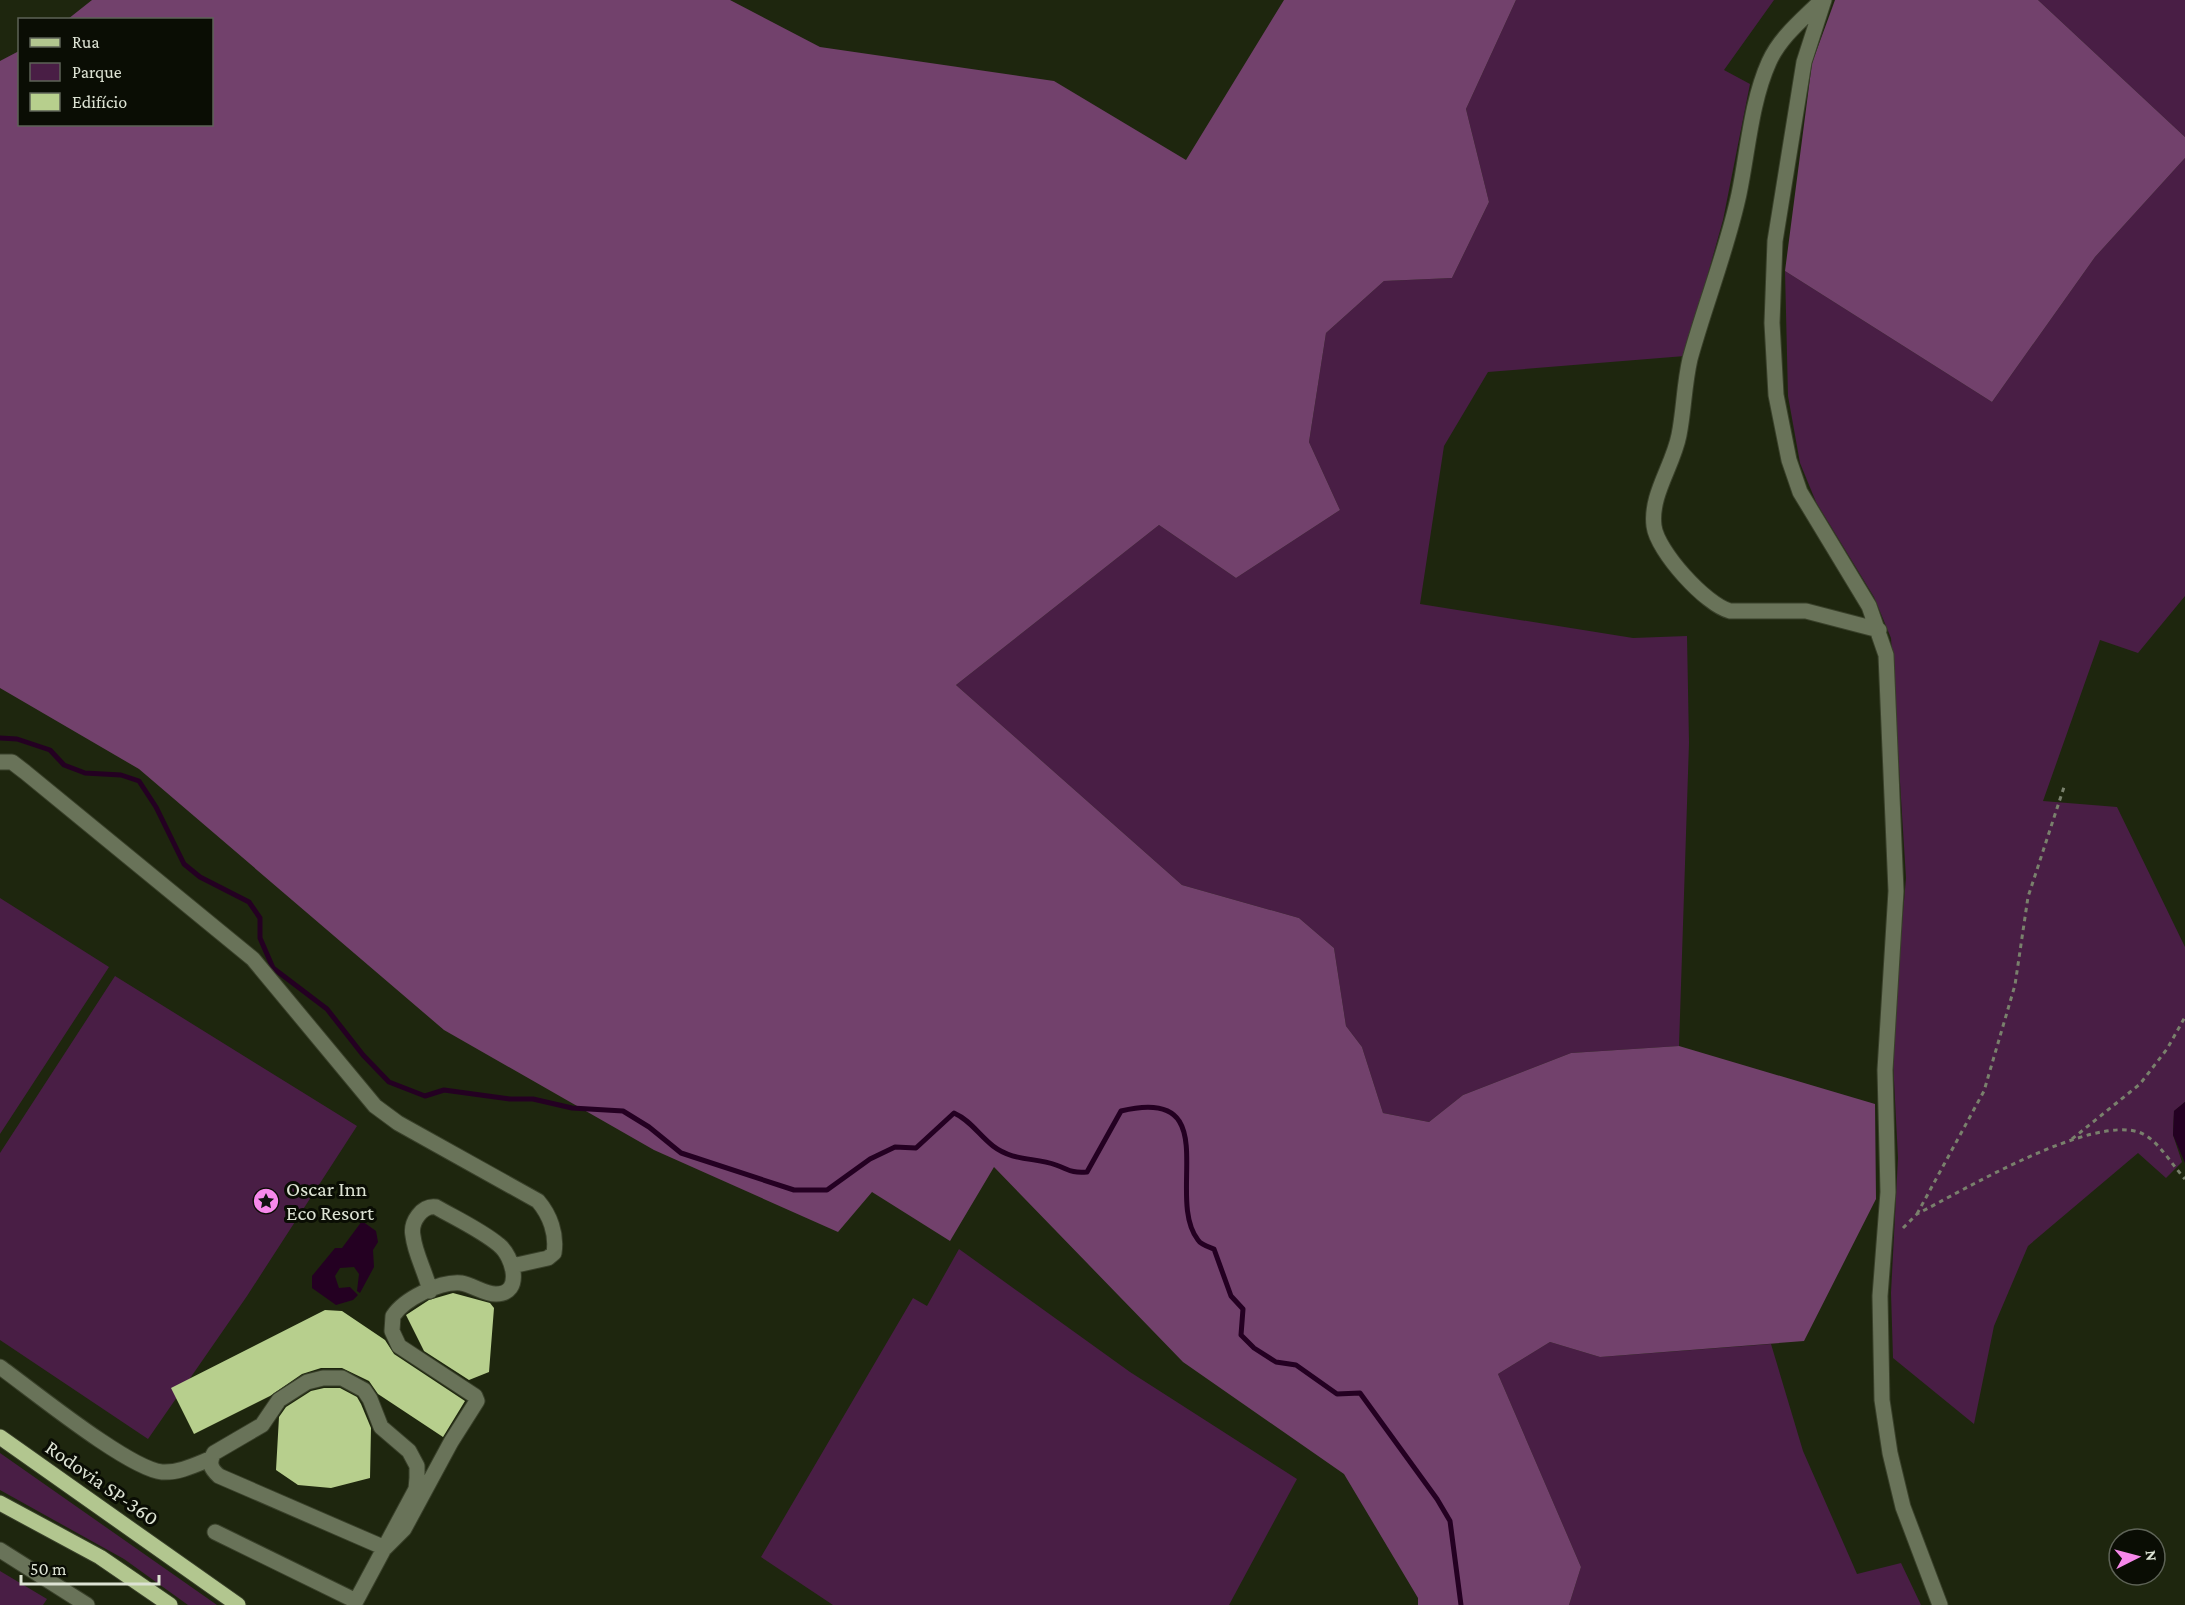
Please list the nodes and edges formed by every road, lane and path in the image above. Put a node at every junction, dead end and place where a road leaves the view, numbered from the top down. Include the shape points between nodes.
1 (1823, 0) edge
2 (1879, 630) junction
3 (0, 762) edge
4 (2064, 787) dead end
5 (2185, 1017) edge
6 (2071, 1140) junction
7 (2185, 1179) edge
8 (1917, 1214) junction
9 (1885, 1247) junction
10 (512, 1266) junction
11 (430, 1291) junction
12 (0, 1367) edge
13 (0, 1437) edge
14 (210, 1459) junction
15 (0, 1503) edge
16 (215, 1532) dead end
17 (385, 1548) junction
18 (0, 1550) edge
19 (87, 1605) edge
20 (170, 1605) edge
21 (238, 1605) edge
22 (1940, 1605) edge

1 - 2 street via 1804,62 1775,241 1772,323 1776,395 1800,492 1869,606
1 - 2 street via 1784,38 1769,61 1761,84 1738,197 1689,368 1678,437 1654,508 1654,529 1664,550 1719,609 1806,611
2 - 9 street via 1886,655 1896,891 1885,1070
3 - 10 street via 12,762 254,959 375,1106 538,1202 548,1212 556,1243 554,1253 548,1258
4 - 8 path via 2028,897 2015,985 1984,1091
5 - 6 path via 2140,1084
6 - 7 path via 2109,1130 2139,1132 2153,1142
6 - 8 path via 2026,1158
8 - 9 path
9 - 22 street via 1880,1353 1888,1443 1903,1507
10 - 11 street via 512,1288 506,1292 496,1294 462,1283
10 - 11 street via 508,1254 498,1244 429,1206 413,1225 412,1236
11 - 17 street via 396,1311 394,1339 477,1401 404,1529
12 - 14 street via 119,1452 151,1470 176,1471
13 - 21 main road, Rodovia SP-360
14 - 17 street via 211,1468 219,1476
14 - 17 street via 262,1425 279,1400 307,1382 323,1378 348,1380 364,1390 381,1427 409,1451 417,1466 416,1489
15 - 20 main road via 100,1557
16 - 17 street via 356,1601
18 - 19 street

